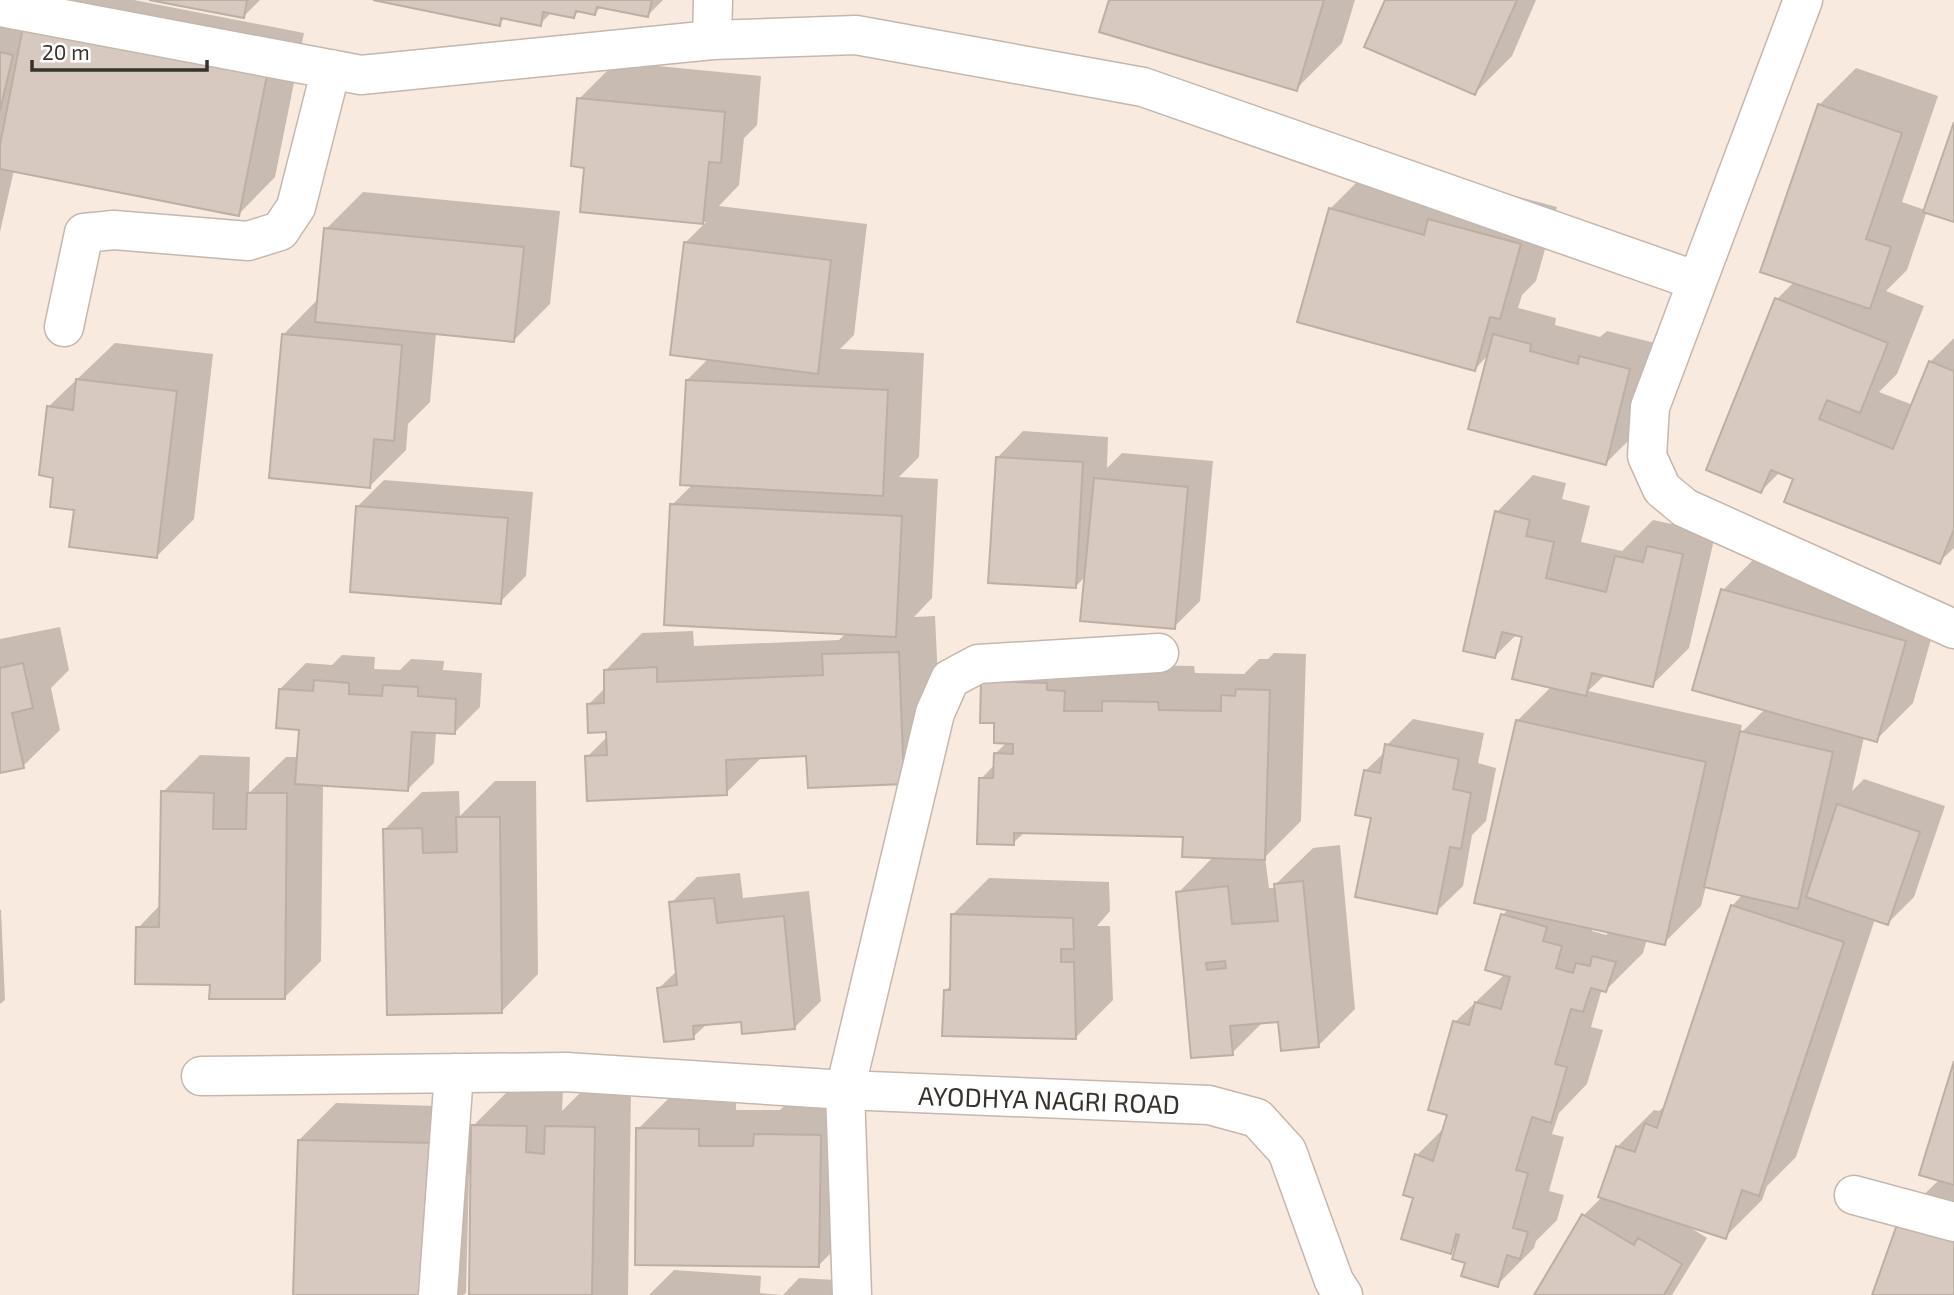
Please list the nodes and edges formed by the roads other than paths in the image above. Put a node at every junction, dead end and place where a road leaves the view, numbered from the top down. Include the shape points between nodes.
1 (713, 0) edge
2 (1803, 0) edge
3 (0, 7) edge
4 (712, 40) junction
5 (331, 69) junction
6 (1698, 281) junction
7 (64, 327) dead end
8 (1954, 629) edge
9 (1159, 653) dead end
10 (454, 1073) junction
11 (201, 1076) dead end
12 (845, 1090) junction
13 (1854, 1195) dead end
14 (1954, 1222) edge
15 (438, 1295) edge
16 (852, 1295) edge
17 (1343, 1295) edge

1 - 4 street
2 - 6 street
3 - 5 street
4 - 5 street via 361,75
4 - 6 street via 856,35 1143,87
5 - 7 street via 296,207 280,231 248,241 114,230 84,233
6 - 8 street via 1650,407 1647,456 1662,489 1685,508
9 - 12 street via 978,664 950,679 935,713
10 - 11 street, AYODHYA NAGRI ROAD
10 - 12 street, AYODHYA NAGRI ROAD via 566,1072
10 - 15 street
12 - 16 street
12 - 17 street, AYODHYA NAGRI ROAD via 1209,1105 1257,1118 1287,1151
13 - 14 street

